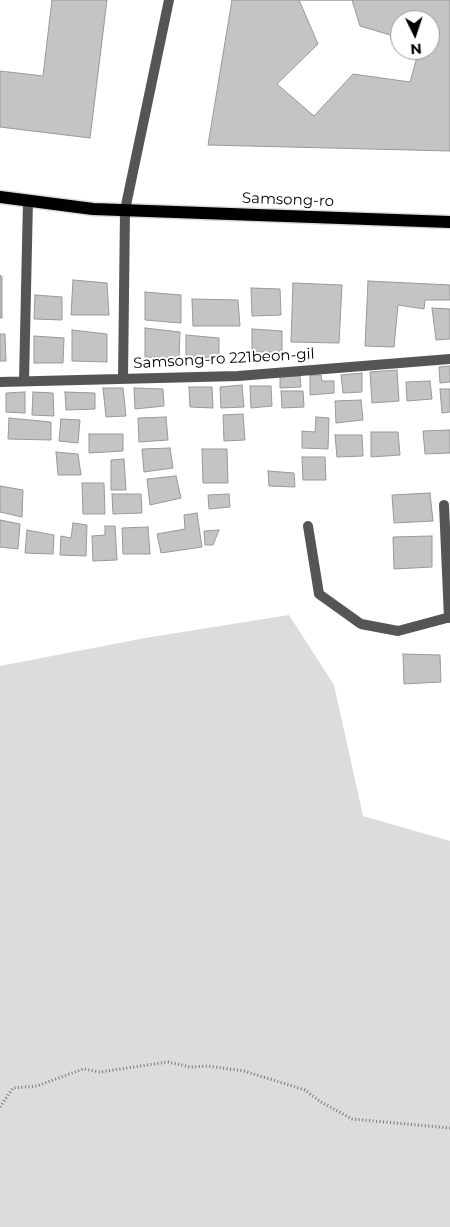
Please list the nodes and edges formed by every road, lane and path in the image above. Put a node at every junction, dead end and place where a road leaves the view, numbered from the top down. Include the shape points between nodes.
1 (170, 0) edge
2 (0, 197) edge
3 (28, 200) junction
4 (125, 210) junction
5 (450, 222) edge
6 (450, 359) edge
7 (123, 379) junction
8 (24, 381) junction
9 (0, 382) edge
10 (444, 504) dead end
11 (448, 524) edge
12 (308, 526) dead end
13 (450, 617) edge
14 (0, 1106) edge
15 (450, 1128) edge

1 - 4 street
2 - 3 main road, Samsong-ro
3 - 4 main road, Samsong-ro via 93,210
3 - 8 street
4 - 5 main road, Samsong-ro
4 - 7 street
6 - 7 street, Samsong-ro 221beon-gil via 238,376
7 - 8 street, Samsong-ro 221beon-gil
8 - 9 street, Samsong-ro 221beon-gil
10 - 11 street
11 - 13 street
12 - 13 street via 319,594 361,624 398,631
14 - 15 path via 13,1088 37,1086 83,1069 100,1072 168,1062 244,1071 305,1090 352,1119

